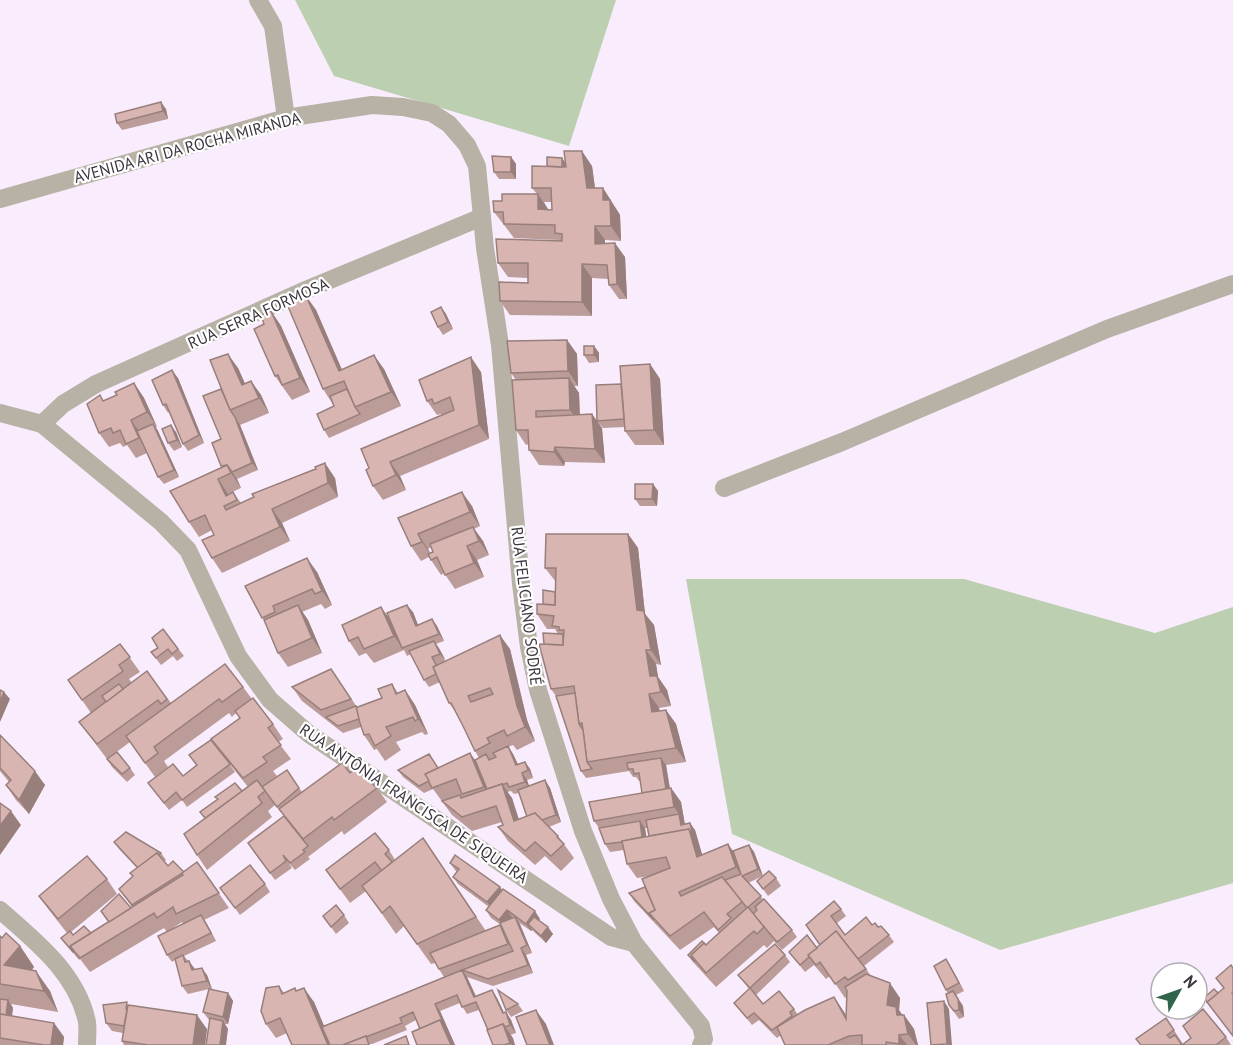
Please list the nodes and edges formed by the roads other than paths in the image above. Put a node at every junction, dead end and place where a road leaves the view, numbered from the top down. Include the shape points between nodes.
1 (258, 0) edge
2 (286, 118) junction
3 (0, 199) edge
4 (482, 217) junction
5 (1233, 284) edge
6 (0, 413) edge
7 (42, 424) junction
8 (724, 489) dead end
9 (0, 910) edge
10 (634, 943) junction
11 (87, 1045) edge
12 (701, 1045) edge

1 - 2 street via 273,27
2 - 3 street, AVENIDA ARI DA ROCHA MIRANDA
2 - 4 street, AVENIDA ARI DA ROCHA MIRANDA via 372,105 403,106 432,113 449,124 472,155 477,166
4 - 7 street, RUA SERRA FORMOSA via 308,289 96,384 63,404
4 - 10 street, RUA FELICIANO SODRÉ via 500,345 521,584 538,690 583,831
5 - 8 street via 1107,329
6 - 7 street, RUA ANTÔNIA FRANCISCA DE SIQUEIRA
7 - 10 street, RUA ANTÔNIA FRANCISCA DE SIQUEIRA via 161,522 188,550 238,656 270,700 309,734 611,937
9 - 11 street via 65,974 81,1001
10 - 12 street, RUA FELICIANO SODRÉ via 701,1026

